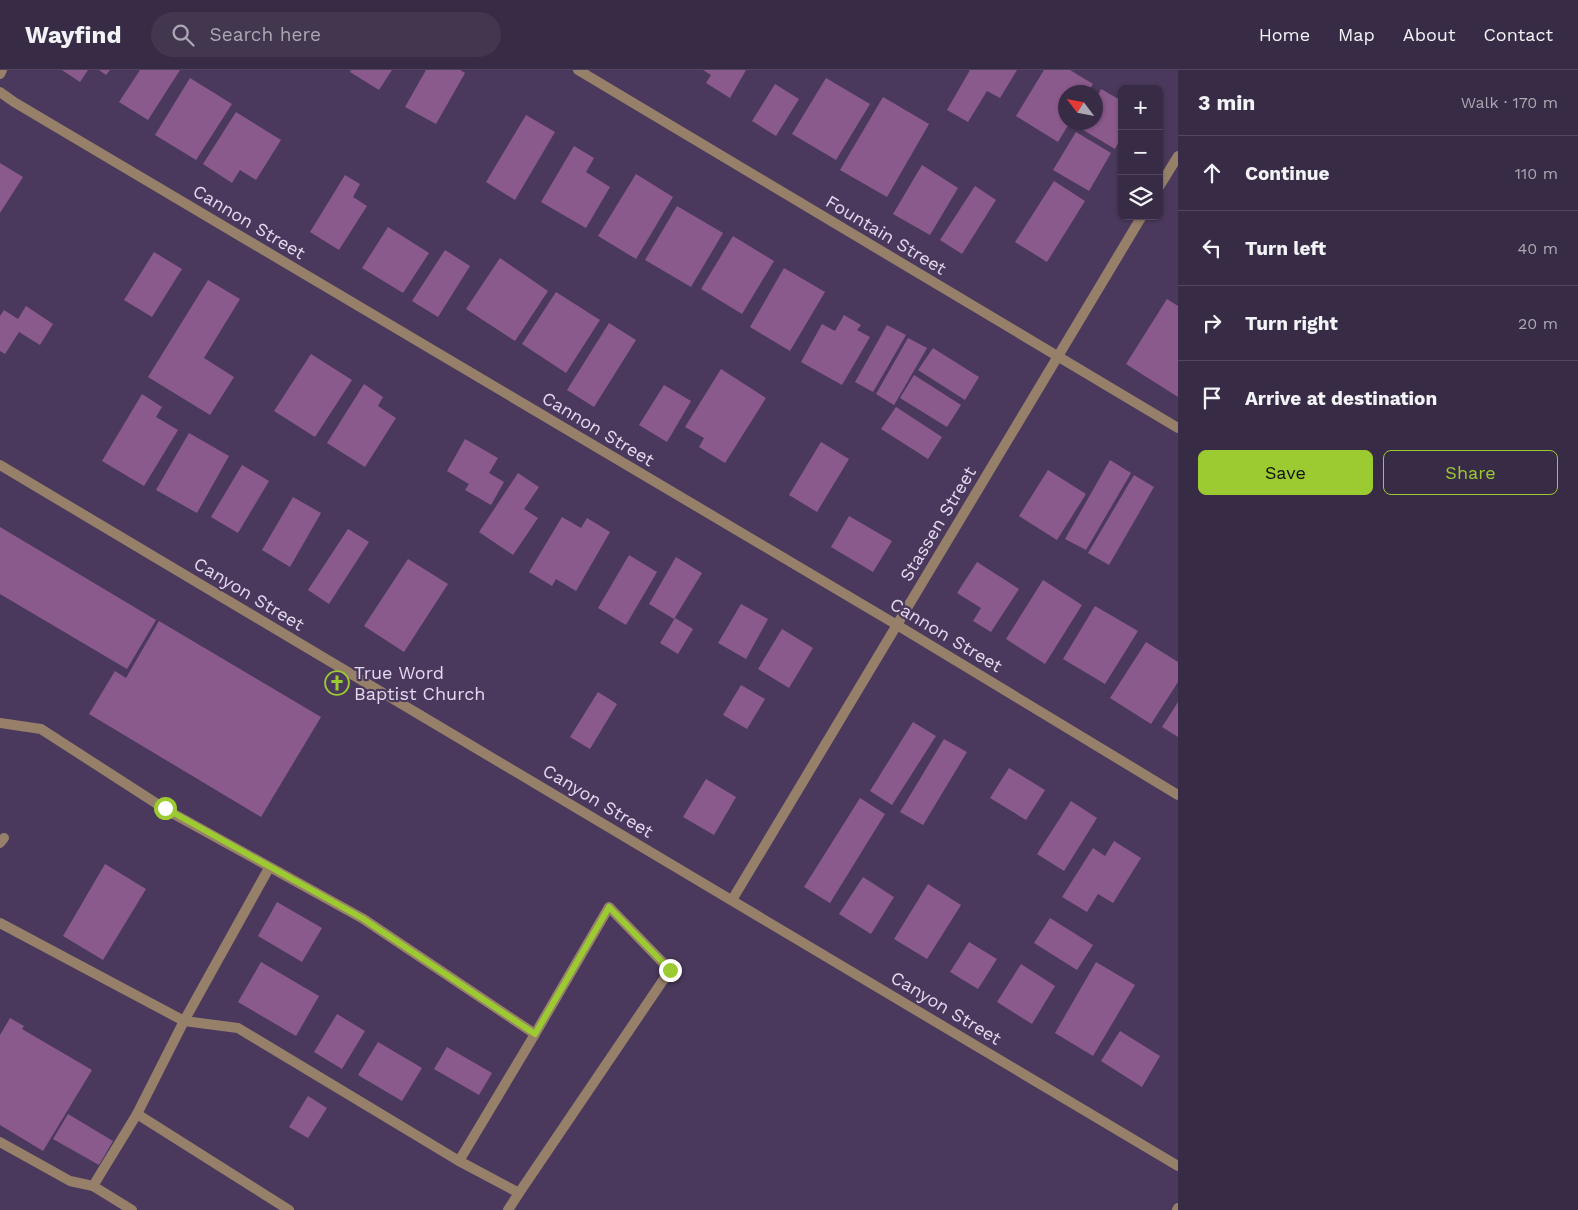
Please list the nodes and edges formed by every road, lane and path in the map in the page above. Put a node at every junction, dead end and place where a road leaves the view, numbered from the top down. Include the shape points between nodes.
1 (2, 70) edge
2 (578, 70) edge
3 (0, 74) edge
4 (0, 92) edge
5 (1178, 156) edge
6 (1163, 180) edge
7 (1140, 220) edge
8 (1058, 356) junction
9 (1178, 428) edge
10 (0, 465) edge
11 (897, 625) junction
12 (0, 723) edge
13 (1178, 795) edge
14 (269, 868) junction
15 (732, 900) junction
16 (0, 923) edge
17 (184, 1021) junction
18 (535, 1034) junction
19 (137, 1114) junction
20 (0, 1142) edge
21 (458, 1161) junction
22 (1178, 1166) edge
23 (93, 1186) junction
24 (520, 1193) junction
25 (132, 1210) edge
26 (289, 1210) edge
27 (508, 1210) edge

1 - 3 street
2 - 8 street, Fountain Street
4 - 11 street, Cannon Street
5 - 6 street
7 - 8 street, Stassen Street
8 - 9 street, Fountain Street
8 - 11 street, Stassen Street
10 - 15 street, Canyon Street
11 - 13 street, Cannon Street
11 - 15 street, Stassen Street
12 - 14 street via 41,729 165,808
14 - 17 street
14 - 18 street via 362,918
15 - 22 street, Canyon Street
16 - 17 street
17 - 19 street
17 - 21 street via 238,1028
18 - 21 street
18 - 24 street via 609,907 670,970
19 - 23 street
19 - 26 street
20 - 23 street via 70,1181
21 - 24 street
23 - 25 street
24 - 27 street

